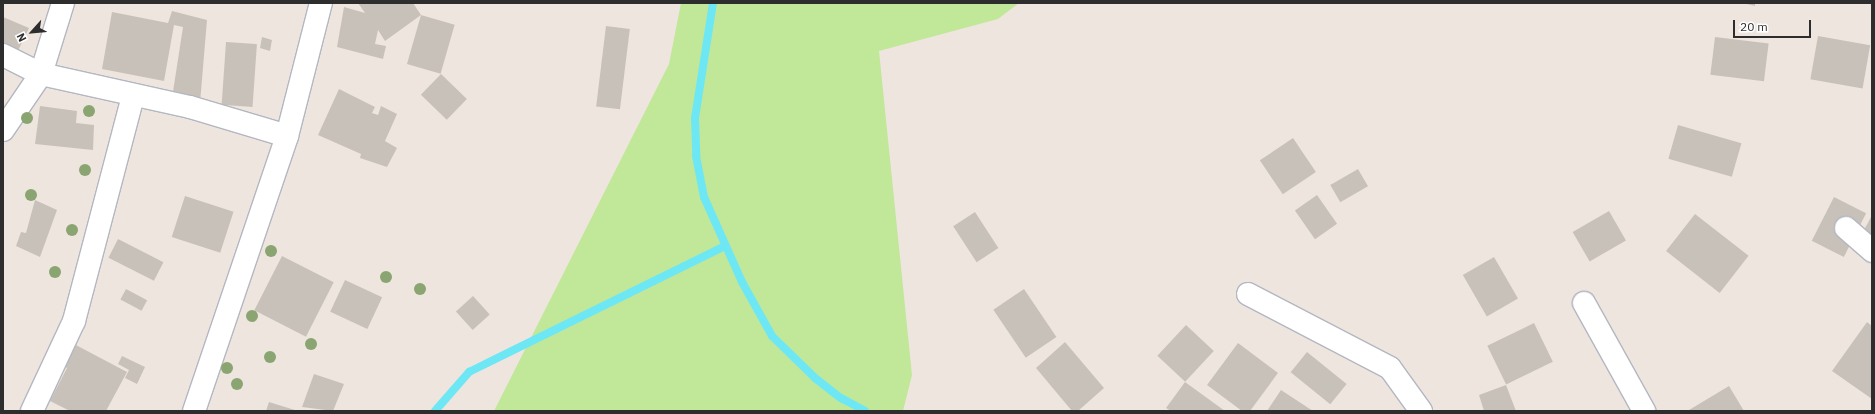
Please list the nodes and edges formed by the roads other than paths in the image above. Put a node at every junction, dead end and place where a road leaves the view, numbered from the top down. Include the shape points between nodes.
1 (63, 3) edge
2 (321, 3) edge
3 (3, 55) edge
4 (41, 74) junction
5 (134, 96) junction
6 (3, 130) edge
7 (287, 136) junction
8 (1846, 228) dead end
9 (1872, 251) edge
10 (1248, 294) dead end
11 (1584, 303) dead end
12 (32, 411) edge
13 (194, 411) edge
14 (1421, 411) edge
15 (1644, 411) edge

1 - 4 street
2 - 7 street
3 - 4 street
4 - 5 street
4 - 6 street
5 - 7 street via 190,107
5 - 12 street via 74,321
7 - 13 street
8 - 9 street
10 - 14 street via 1390,368
11 - 15 street

